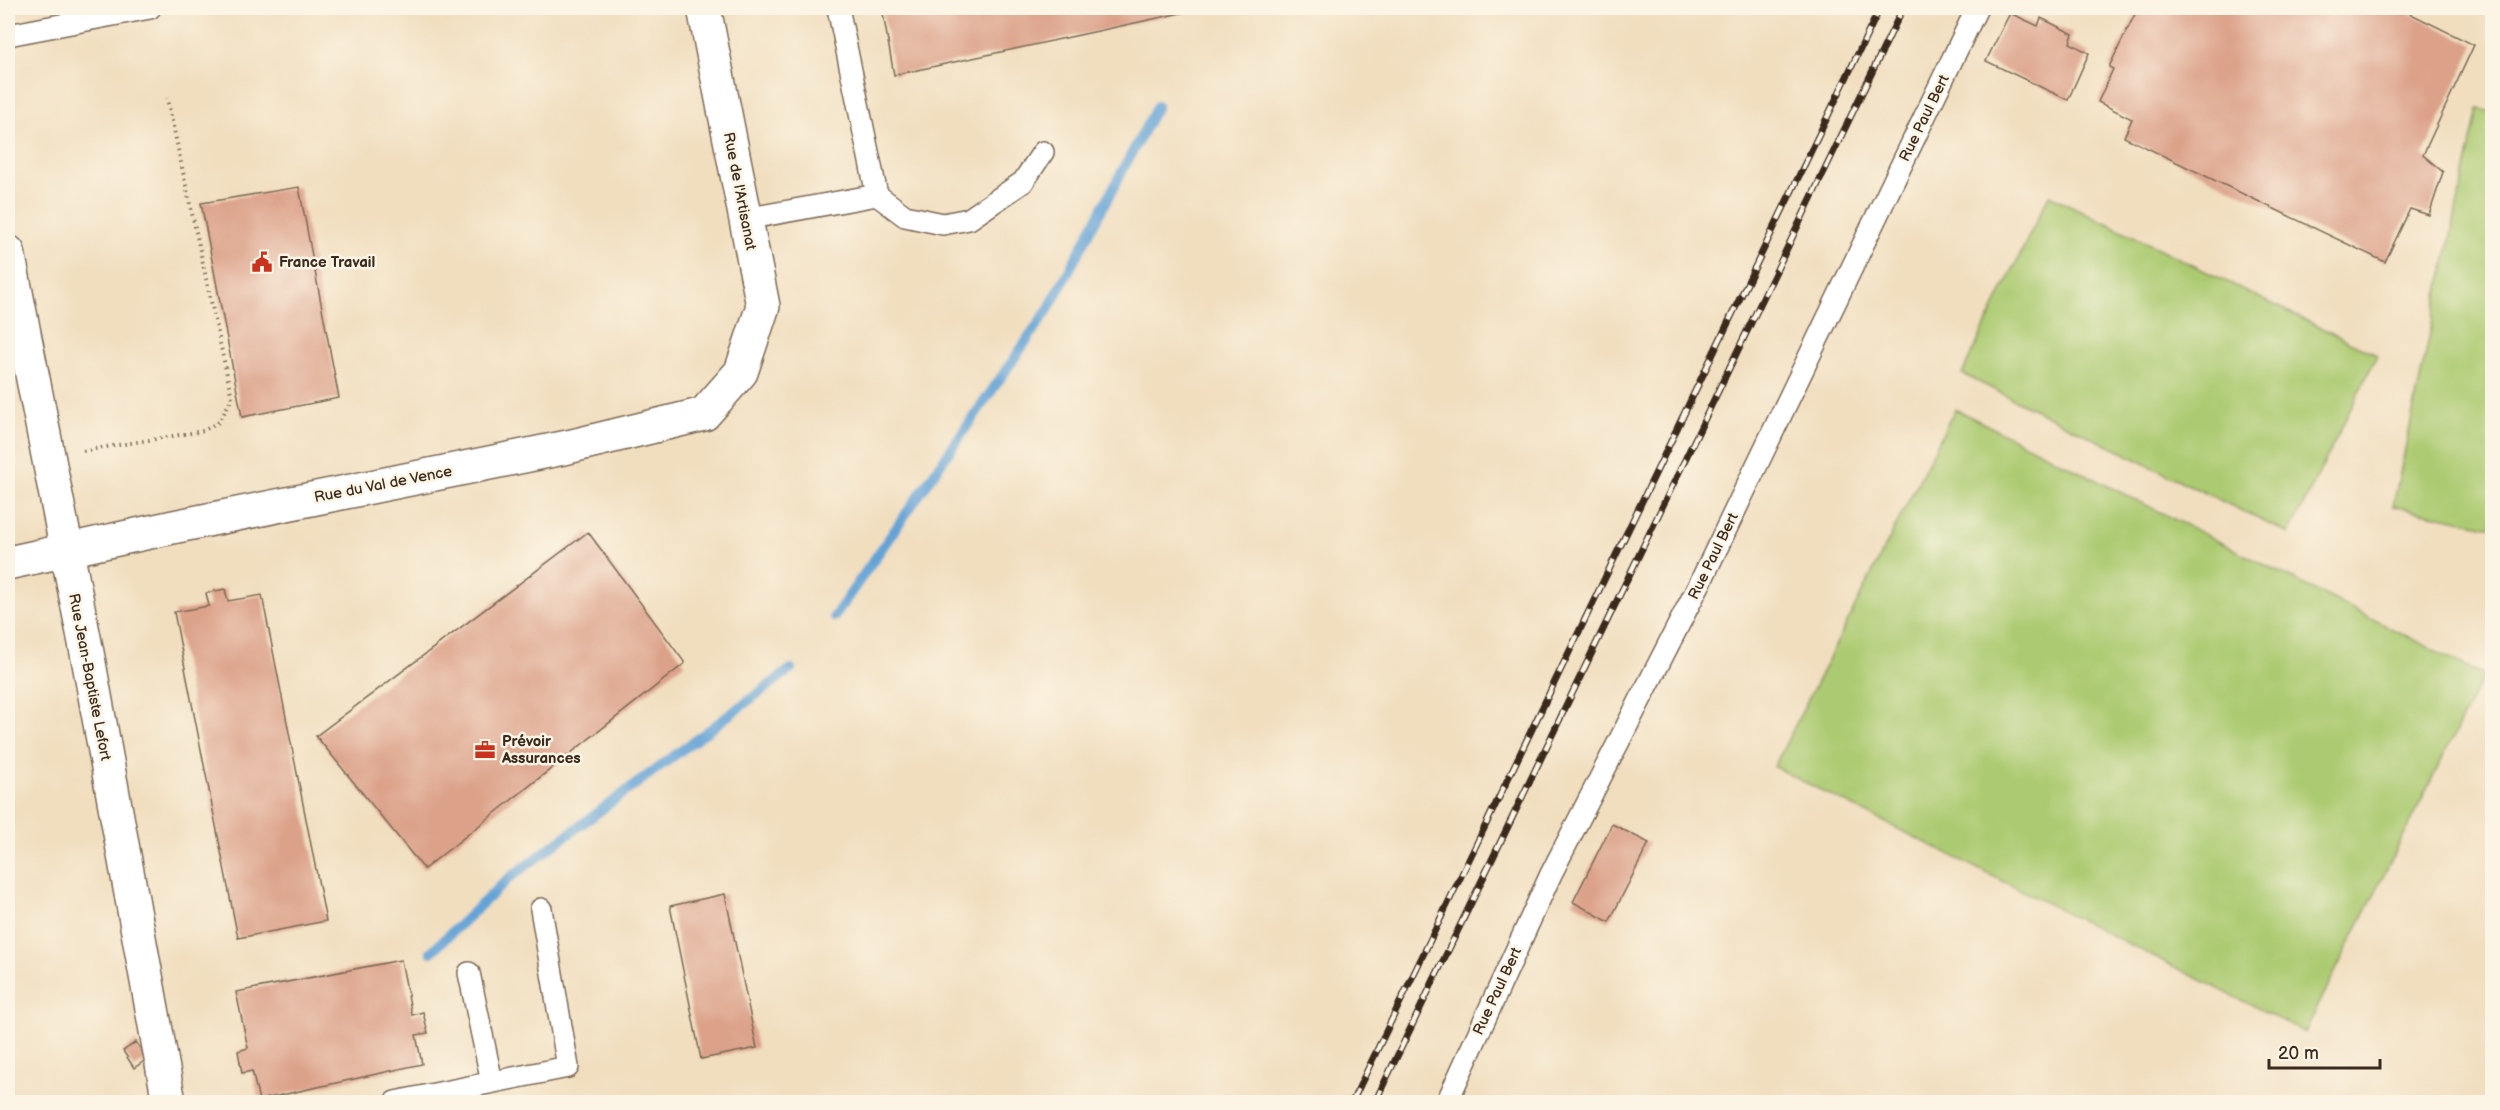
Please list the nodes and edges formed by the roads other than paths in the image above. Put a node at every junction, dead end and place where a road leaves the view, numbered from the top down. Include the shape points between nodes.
1 (150, 8) edge
2 (704, 8) edge
3 (838, 8) edge
4 (1977, 8) edge
5 (8, 35) edge
6 (1043, 152) dead end
7 (877, 195) junction
8 (745, 219) junction
9 (8, 252) edge
10 (741, 372) joint
11 (65, 552) junction
12 (8, 563) edge
13 (541, 909) dead end
14 (469, 973) dead end
15 (492, 1082) junction
16 (169, 1102) edge
17 (395, 1102) edge
18 (1447, 1102) edge

1 - 5 lane
2 - 8 street, Rue de l'Artisanat
3 - 7 lane
4 - 18 lane, Rue Paul Bert via 1701,581 1551,874
6 - 7 lane via 1023,182 969,219 943,224 905,216
7 - 8 lane
8 - 10 street, Rue de l'Artisanat via 763,306
9 - 11 street, Rue Jean-Baptiste Lefort
10 - 11 street, Rue du Val de Vence via 704,414 568,447
11 - 12 street, Rue du Val de Vence
11 - 16 street, Rue Jean-Baptiste Lefort
13 - 15 lane via 568,1067
14 - 15 lane
15 - 17 lane

